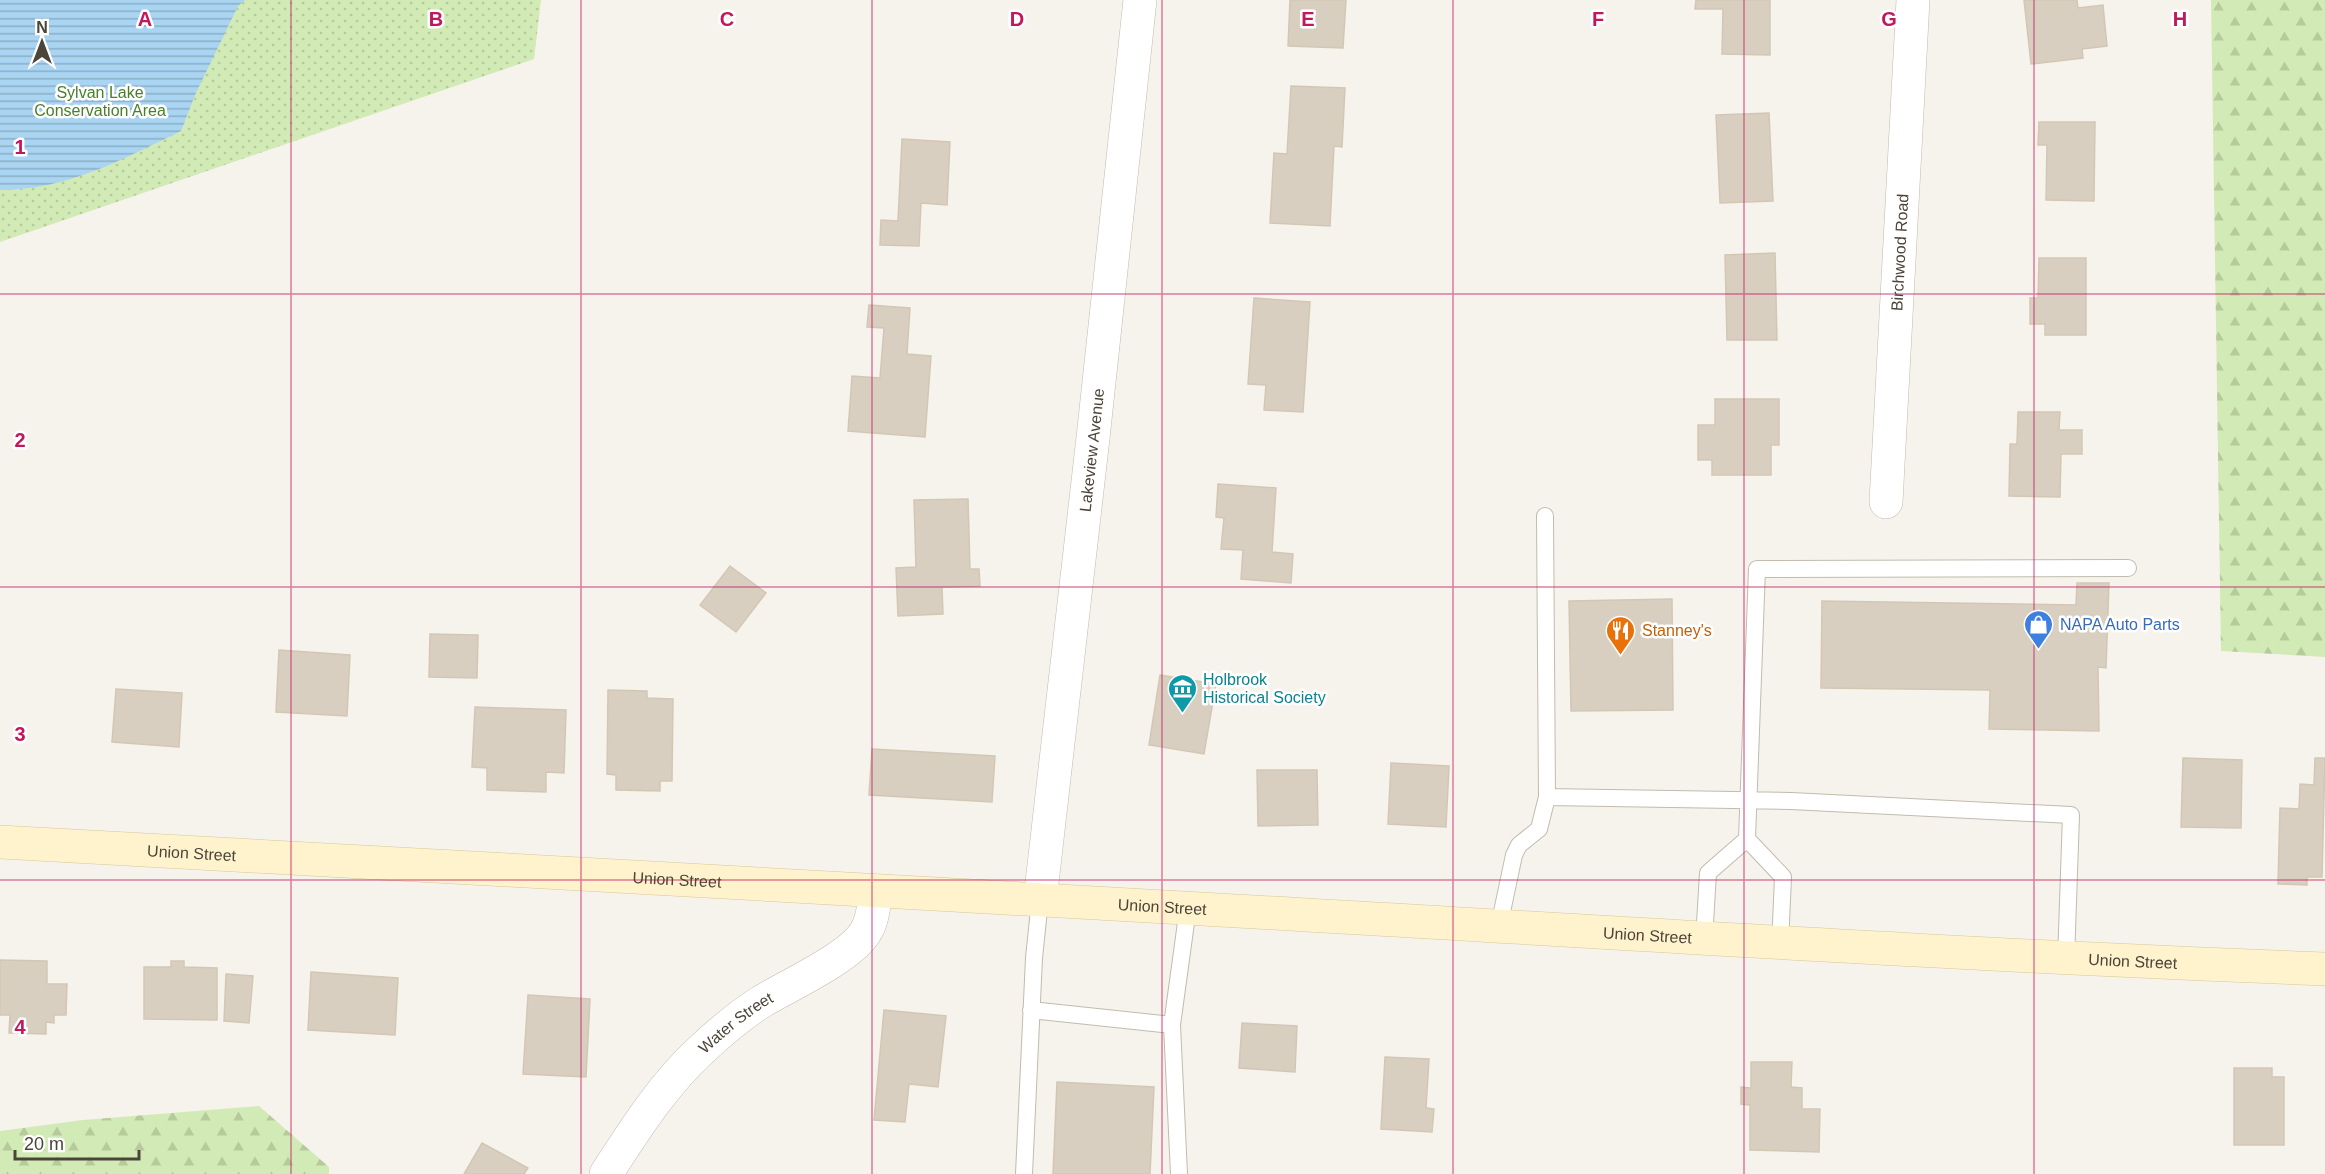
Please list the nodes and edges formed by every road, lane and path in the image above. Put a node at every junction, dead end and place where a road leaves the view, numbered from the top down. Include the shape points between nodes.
1 (1140, 0) edge
2 (1913, 0) edge
3 (1886, 502) dead end
4 (1545, 516) dead end
5 (2128, 568) dead end
6 (1547, 797) junction
7 (1749, 800) junction
8 (1747, 839) junction
9 (0, 842) edge
10 (876, 891) junction
11 (1040, 900) junction
12 (1188, 908) junction
13 (1499, 926) junction
14 (1704, 940) junction
15 (1780, 945) junction
16 (2066, 960) junction
17 (2325, 969) edge
18 (1031, 1010) junction
19 (1172, 1025) junction
20 (606, 1174) edge
21 (1024, 1174) edge
22 (1179, 1174) edge

1 - 11 street, Lakeview Avenue
2 - 3 street, Birchwood Road
4 - 6 lane
5 - 7 lane via 1757,570
6 - 7 lane
6 - 13 lane via 1539,829 1519,845 1514,855
7 - 8 lane
7 - 16 lane via 2071,815
8 - 14 lane via 1708,873
8 - 15 lane via 1783,877
9 - 10 main road, Union Street
10 - 11 main road, Union Street
10 - 20 street, Water Street via 871,919 859,940 840,956 758,1004 698,1053 650,1108
11 - 12 main road, Union Street
11 - 18 lane
12 - 13 main road, Union Street
12 - 19 lane
13 - 14 main road, Union Street
14 - 15 main road, Union Street
15 - 16 main road, Union Street
16 - 17 main road, Union Street
18 - 19 lane
18 - 21 lane
19 - 22 lane

